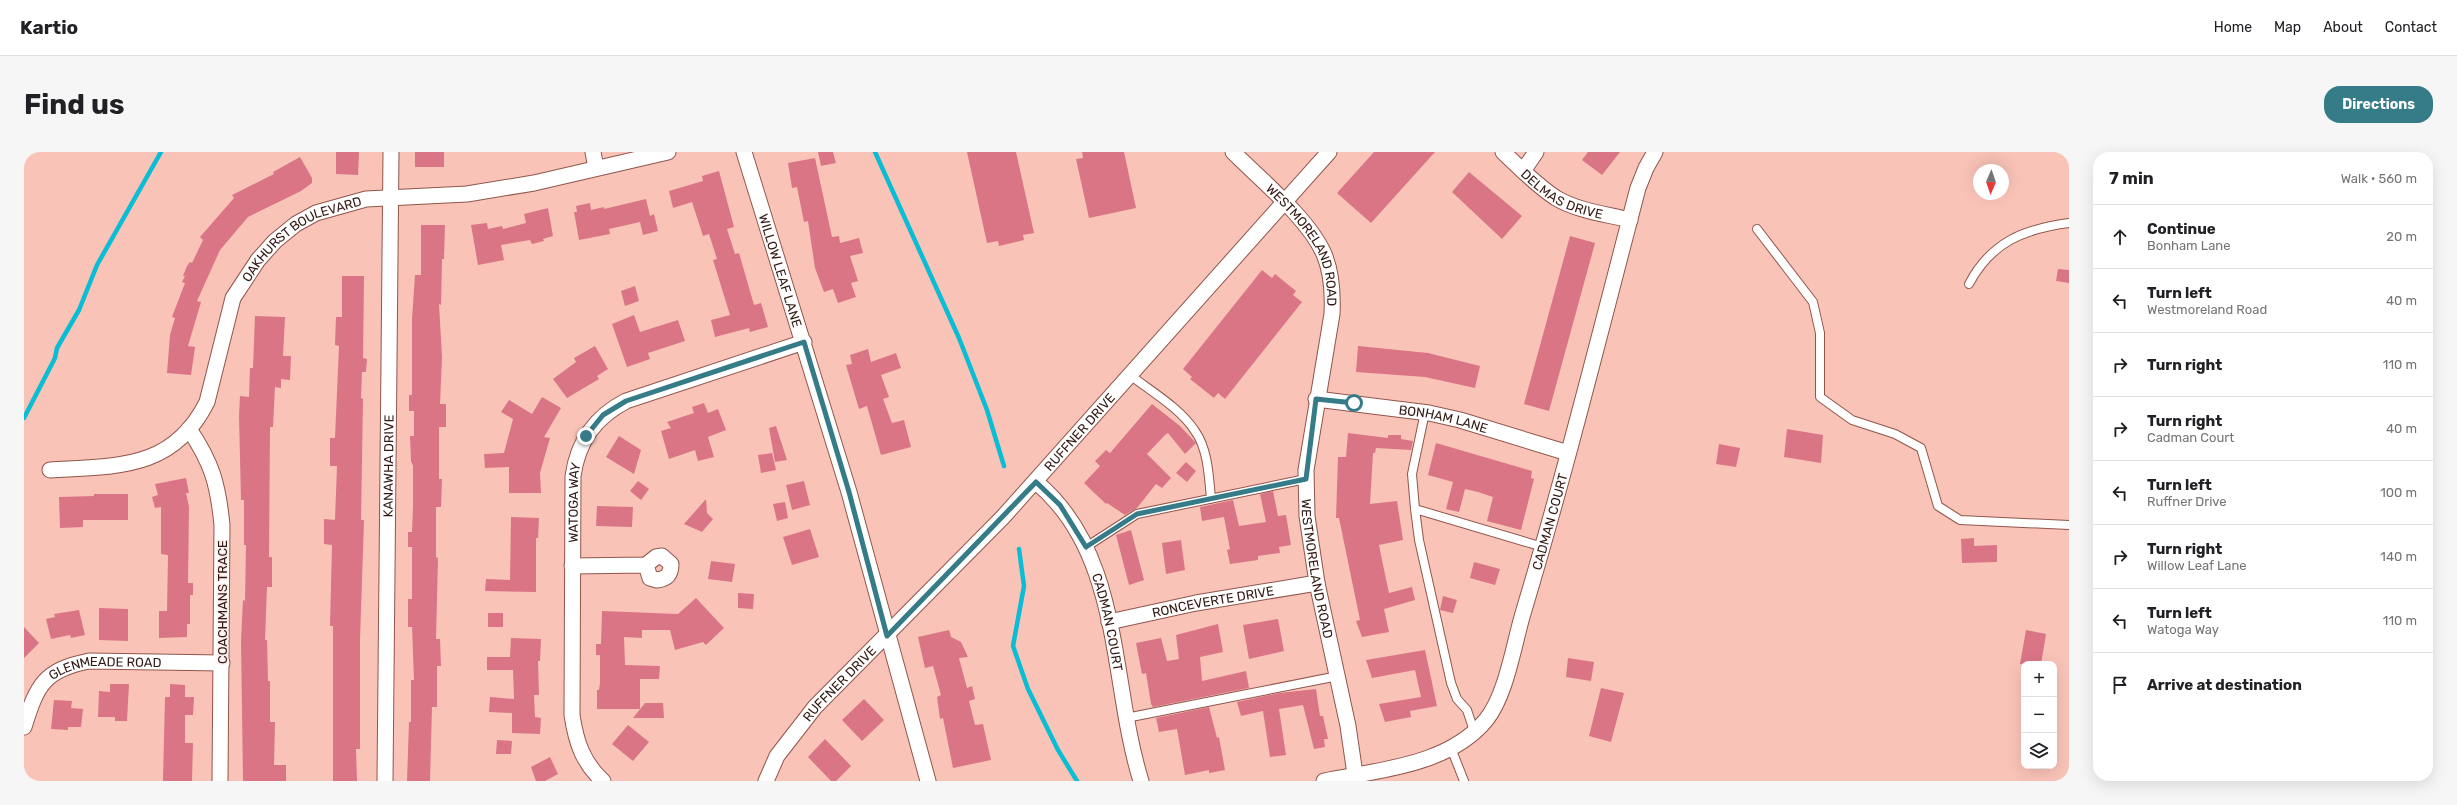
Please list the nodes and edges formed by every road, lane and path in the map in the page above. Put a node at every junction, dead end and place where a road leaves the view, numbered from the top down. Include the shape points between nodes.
1 (391, 152) edge
2 (593, 152) edge
3 (668, 152) edge
4 (744, 152) edge
5 (1233, 152) edge
6 (1329, 152) edge
7 (1502, 152) edge
8 (1536, 152) edge
9 (1655, 152) edge
10 (596, 168) junction
11 (1523, 171) junction
12 (392, 197) junction
13 (1284, 203) junction
14 (1630, 220) junction
15 (2069, 223) edge
16 (1757, 229) dead end
17 (1969, 284) dead end
18 (804, 342) junction
19 (1130, 375) junction
20 (1316, 399) junction
21 (1425, 412) junction
22 (190, 429) junction
23 (1568, 453) junction
24 (50, 470) dead end
25 (1306, 479) junction
26 (1036, 482) junction
27 (1211, 499) junction
28 (1415, 509) junction
29 (2069, 525) edge
30 (1086, 547) junction
31 (1543, 547) junction
32 (646, 565) dead end
33 (572, 566) junction
34 (1317, 583) junction
35 (1109, 622) junction
36 (887, 636) junction
37 (222, 663) junction
38 (1338, 676) junction
39 (1126, 718) junction
40 (24, 728) edge
41 (1474, 731) junction
42 (1450, 748) junction
43 (1356, 778) edge
44 (220, 781) edge
45 (386, 781) edge
46 (603, 781) edge
47 (766, 781) edge
48 (928, 781) edge
49 (1141, 781) edge
50 (1324, 781) edge
51 (1464, 781) edge

1 - 12 street, KANAWHA DRIVE
2 - 10 street
3 - 10 street, OAKHURST BOULEVARD
4 - 18 street, WILLOW LEAF LANE
5 - 13 street, WESTMORELAND ROAD
6 - 13 street, RUFFNER DRIVE
7 - 11 street, DELMAS DRIVE
8 - 11 street
9 - 14 street, CADMAN COURT via 1646,168
10 - 12 street, OAKHURST BOULEVARD via 534,183 467,194
11 - 14 street, DELMAS DRIVE via 1557,198 1577,207
12 - 22 street, OAKHURST BOULEVARD via 366,199 316,213 290,228 258,260 233,298 207,402
12 - 45 street, KANAWHA DRIVE
13 - 19 street, RUFFNER DRIVE
13 - 20 street, WESTMORELAND ROAD via 1315,239 1329,270 1333,292 1332,314
14 - 23 street, CADMAN COURT
15 - 17 lane via 2038,227 2011,239 1978,268
16 - 29 lane via 1813,302 1820,333 1820,397 1852,420 1895,434 1921,448 1938,506 1960,520
18 - 33 street, WATOGA WAY via 626,401 603,415 586,436 576,459
18 - 36 street, WILLOW LEAF LANE via 849,492
19 - 26 street, RUFFNER DRIVE
19 - 27 lane via 1181,414 1196,432 1209,473
20 - 21 street, BONHAM LANE
20 - 25 street, WESTMORELAND ROAD
21 - 23 street, BONHAM LANE
21 - 28 lane via 1412,474
22 - 24 street, OAKHURST BOULEVARD via 178,442 158,454 137,462
22 - 37 street, COACHMANS TRACE via 202,448 218,489 222,525
23 - 31 street, CADMAN COURT
25 - 27 lane
25 - 34 street, WESTMORELAND ROAD via 1307,516
26 - 30 street, CADMAN COURT via 1060,505
26 - 36 street, RUFFNER DRIVE
27 - 30 lane via 1137,514
28 - 31 lane
28 - 41 lane via 1419,540 1451,683 1458,699 1467,710
30 - 35 street, CADMAN COURT
31 - 41 street, CADMAN COURT via 1496,703 1486,720
32 - 33 street
33 - 46 street, WATOGA WAY via 572,715 579,749
34 - 35 street, RONCEVERTE DRIVE via 1196,603
34 - 38 street, WESTMORELAND ROAD
35 - 39 street, CADMAN COURT
36 - 47 street, RUFFNER DRIVE via 815,707 778,756
36 - 48 street, WILLOW LEAF LANE
37 - 40 street, GLENMEADE ROAD via 89,661 73,664 48,676 39,686
37 - 44 street, COACHMANS TRACE
38 - 39 lane
38 - 43 street, WESTMORELAND ROAD
39 - 49 street, CADMAN COURT
41 - 42 street, CADMAN COURT
42 - 43 street, CADMAN COURT via 1408,764
42 - 51 lane
43 - 50 street, CADMAN COURT

